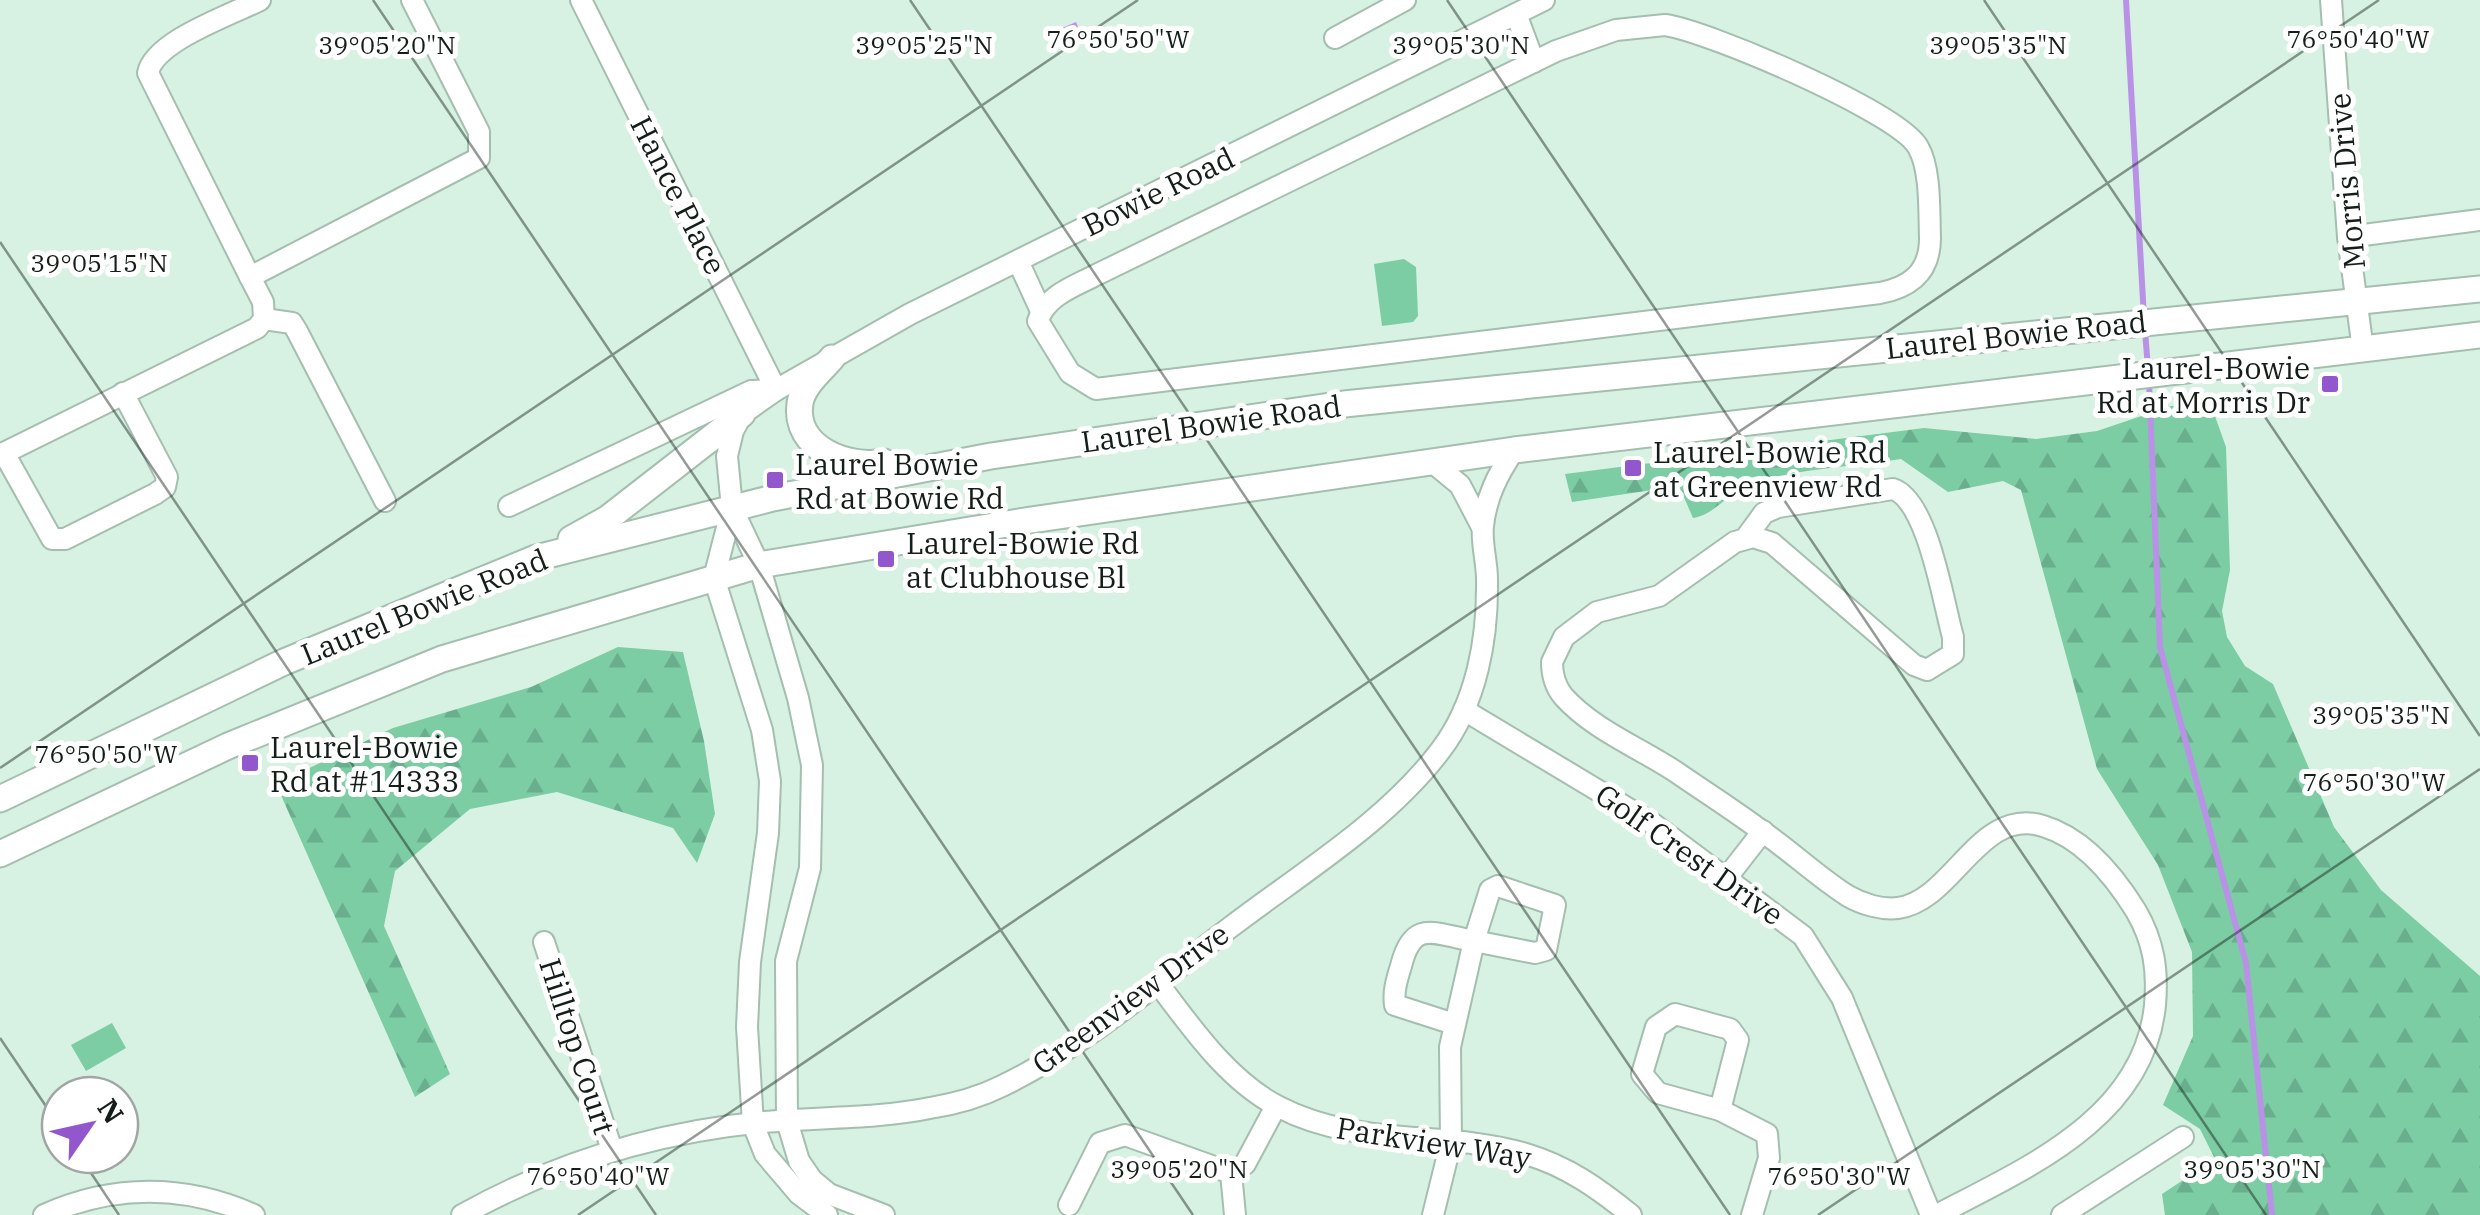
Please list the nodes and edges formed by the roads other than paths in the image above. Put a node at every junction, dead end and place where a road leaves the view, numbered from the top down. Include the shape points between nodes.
1 (260, 0) edge
2 (412, 0) edge
3 (581, 0) edge
4 (1405, 0) edge
5 (1544, 0) edge
6 (2331, 0) edge
7 (1516, 14) junction
8 (1335, 38) dead end
9 (1534, 62) junction
10 (2480, 220) edge
11 (2348, 237) junction
12 (1018, 260) junction
13 (250, 277) junction
14 (2480, 289) edge
15 (2357, 302) junction
16 (1042, 311) junction
17 (264, 319) junction
18 (2480, 335) edge
19 (2363, 350) junction
20 (832, 358) junction
21 (776, 390) junction
22 (122, 393) junction
23 (742, 414) junction
24 (1514, 450) junction
25 (2, 454) edge
26 (991, 456) junction
27 (1432, 462) junction
28 (385, 501) dead end
29 (508, 506) dead end
30 (732, 508) junction
31 (1482, 527) junction
32 (1745, 538) junction
33 (536, 558) junction
34 (758, 565) junction
35 (714, 578) junction
36 (1464, 710) junction
37 (0, 799) edge
38 (1763, 831) junction
39 (0, 854) edge
40 (1728, 876) junction
41 (544, 942) dead end
42 (1157, 982) junction
43 (1454, 1024) junction
44 (1276, 1106) junction
45 (1720, 1110) junction
46 (787, 1120) junction
47 (753, 1124) junction
48 (2184, 1138) dead end
49 (1451, 1142) junction
50 (612, 1150) junction
51 (1238, 1168) junction
52 (1069, 1205) dead end
53 (44, 1215) edge
54 (254, 1215) edge
55 (462, 1215) edge
56 (827, 1215) edge
57 (884, 1215) edge
58 (1235, 1215) edge
59 (1433, 1215) edge
60 (1632, 1215) edge
61 (1752, 1215) edge
62 (1934, 1215) edge
63 (2062, 1215) edge

1 - 13 street via 165,47 148,73
2 - 13 street via 479,132 479,158
3 - 21 street, Hance Place
4 - 8 street
5 - 7 street, Bowie Road
6 - 11 street, Morris Drive
7 - 9 street
7 - 12 street, Bowie Road
9 - 16 street via 1096,274
9 - 16 street via 1616,30 1680,27 1872,111 1912,138 1924,160 1930,241 1924,269 1902,288 1880,293 1096,389 1070,373 1038,321
10 - 11 street
11 - 15 street, Morris Drive
12 - 16 street
12 - 20 street, Bowie Road
13 - 17 street
14 - 15 main road, Laurel Bowie Road
15 - 19 street, Morris Drive
15 - 26 main road, Laurel Bowie Road via 1344,404
17 - 22 street via 248,333
17 - 28 street via 292,323 298,331
18 - 19 main road, Laurel Bowie Road
19 - 24 main road, Laurel Bowie Road
20 - 21 street, Bowie Road
20 - 26 main road via 804,390 800,416 836,460 859,465 960,448
21 - 23 street, Bowie Road
21 - 29 street, Bowie Road via 751,390
22 - 25 street
22 - 25 street via 168,477 155,494 66,539 52,539
23 - 30 street via 728,456
23 - 33 main road via 608,519
24 - 27 main road, Laurel Bowie Road
24 - 31 street, Greenview Drive via 1496,478
26 - 30 main road, Laurel Bowie Road
27 - 31 street via 1460,485
27 - 34 main road, Laurel Bowie Road
30 - 33 main road, Laurel Bowie Road
30 - 34 street
30 - 35 street
31 - 36 street, Greenview Drive via 1486,625
32 - 32 street via 1772,542 1914,665 1927,670 1953,654 1921,521 1903,492 1778,507 1764,512
32 - 38 street via 1646,603 1588,617 1555,651 1552,672 1562,695 1593,721
33 - 37 main road, Laurel Bowie Road via 267,670
34 - 35 main road, Laurel Bowie Road
34 - 46 street via 798,698 813,787 810,868 786,961
35 - 39 main road, Laurel Bowie Road via 442,659 228,746
35 - 47 street via 762,730 770,780 750,962
36 - 40 street, Golf Crest Drive via 1598,788
36 - 42 street, Greenview Drive via 1443,748 1388,806
38 - 40 street
38 - 62 street via 1849,897 1898,908 1926,896 2001,831 2044,826 2095,860 2148,932 2155,955 2154,1014 2128,1083 2068,1140
40 - 62 street, Golf Crest Drive via 1803,936 1828,970
41 - 50 street, Hilltop Court
42 - 44 street, Parkview Way via 1222,1061
42 - 46 street, Greenview Drive via 1053,1057 981,1096 927,1109
43 - 43 street via 1395,1005 1413,935 1474,941
43 - 49 street
44 - 49 street, Parkview Way via 1368,1135
44 - 51 street
45 - 45 street via 1658,1093 1642,1074 1656,1027 1666,1018 1675,1014 1730,1029 1738,1040
45 - 61 street via 1766,1134 1770,1158
46 - 47 street, Greenview Drive
46 - 57 street via 812,1180 829,1194
47 - 50 street, Greenview Drive
47 - 56 street via 765,1154
48 - 63 street
49 - 59 street
49 - 60 street, Parkview Way via 1550,1162
50 - 55 street, Greenview Drive via 541,1175
51 - 52 street via 1115,1136 1100,1143
51 - 58 street
53 - 54 street via 95,1196 143,1190 193,1195

